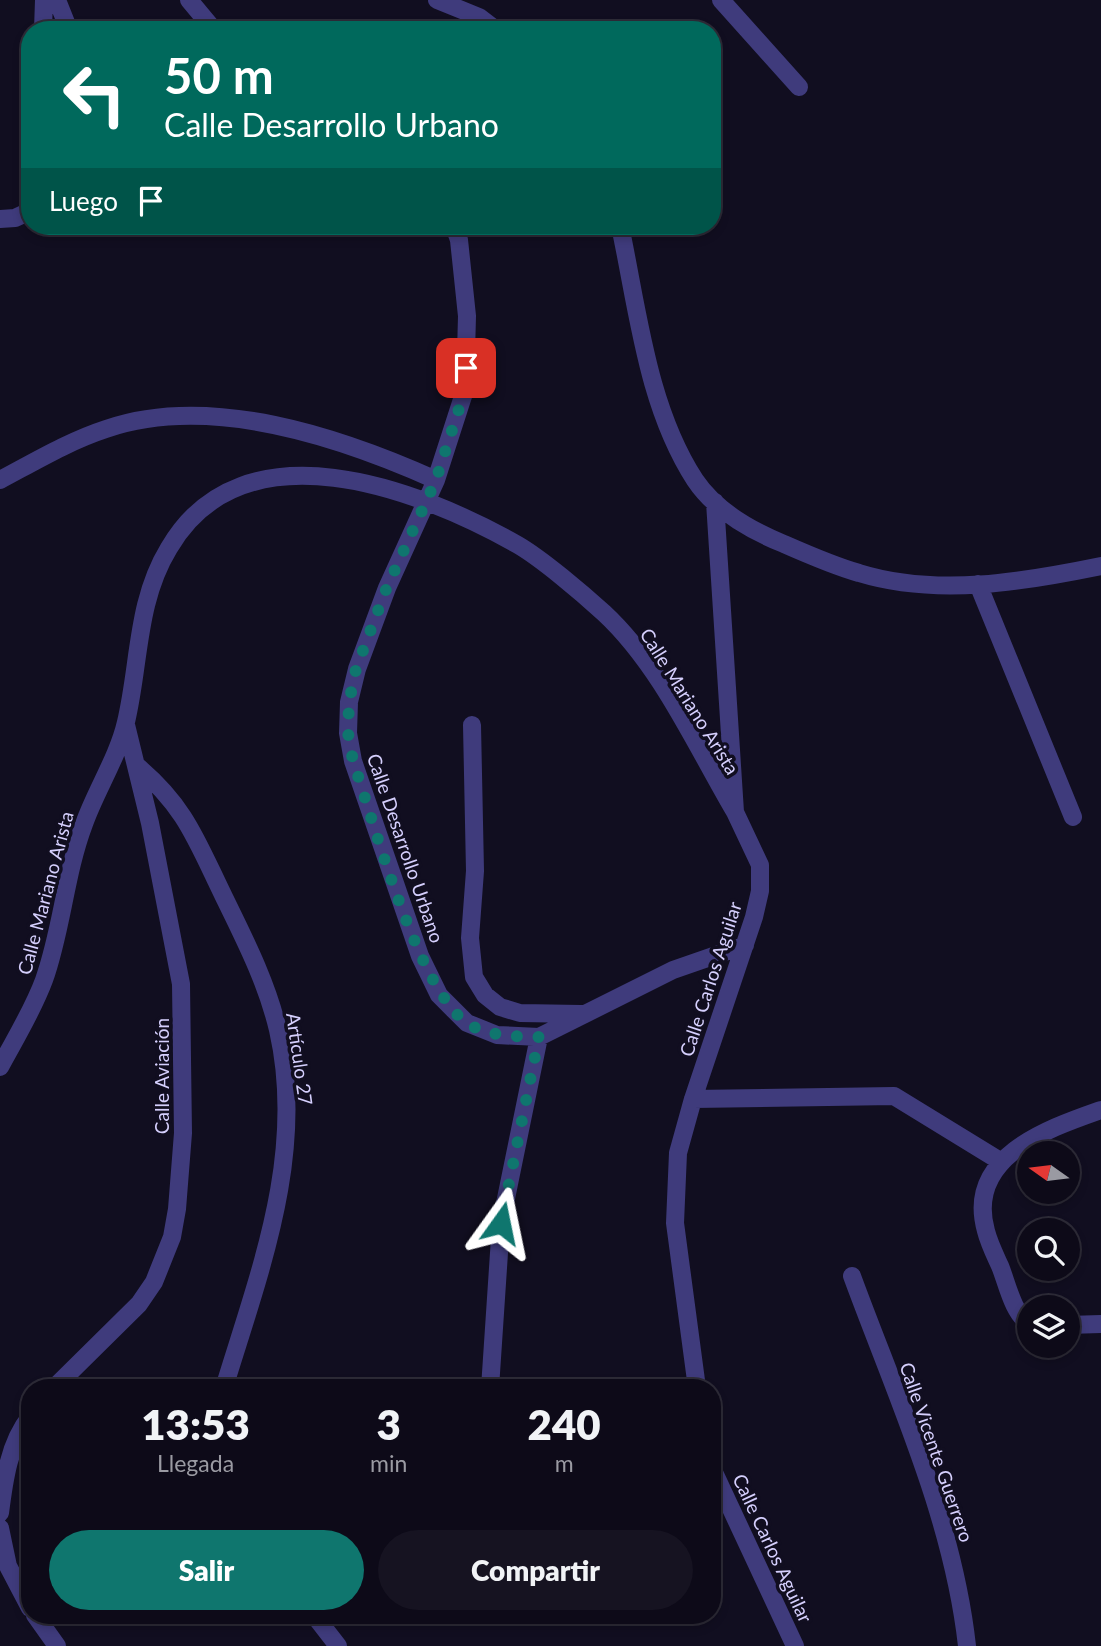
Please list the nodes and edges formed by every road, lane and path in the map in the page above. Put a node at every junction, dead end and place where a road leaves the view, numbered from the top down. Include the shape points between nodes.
1 (44, 0) edge
2 (57, 0) edge
3 (189, 0) edge
4 (437, 0) edge
5 (722, 0) edge
6 (43, 21) edge
7 (65, 21) edge
8 (206, 21) edge
9 (484, 21) edge
10 (799, 87) dead end
11 (21, 215) edge
12 (0, 219) edge
13 (457, 235) edge
14 (622, 235) edge
15 (0, 480) edge
16 (436, 480) junction
17 (426, 501) junction
18 (715, 502) junction
19 (1101, 566) edge
20 (978, 584) junction
21 (126, 725) junction
22 (472, 725) dead end
23 (137, 766) junction
24 (735, 812) junction
25 (1073, 817) dead end
26 (745, 945) junction
27 (581, 1014) junction
28 (539, 1037) junction
29 (0, 1067) edge
30 (692, 1100) junction
31 (1101, 1110) edge
32 (1000, 1161) junction
33 (852, 1276) dead end
34 (1017, 1309) edge
35 (1101, 1324) edge
36 (1080, 1325) edge
37 (63, 1379) edge
38 (227, 1379) edge
39 (492, 1379) edge
40 (696, 1379) edge
41 (21, 1431) edge
42 (721, 1486) edge
43 (0, 1513) edge
44 (0, 1528) edge
45 (21, 1591) edge
46 (41, 1624) edge
47 (321, 1624) edge
48 (57, 1646) edge
49 (338, 1646) edge
50 (795, 1646) edge
51 (967, 1646) edge

1 - 6 street
2 - 7 street
3 - 8 street
4 - 9 street
5 - 10 street
11 - 12 street
13 - 16 street, Calle Desarrollo Urbano via 467,316 465,390
14 - 18 street via 658,397 696,481
15 - 16 street via 107,428 155,418 215,417 351,443
16 - 17 street, Calle Desarrollo Urbano
17 - 21 street, Calle Mariano Arista via 365,481 318,475 250,484 194,514 152,579
17 - 24 street, Calle Mariano Arista via 520,546 604,613 653,674
17 - 28 street, Calle Desarrollo Urbano via 356,669 349,702 353,761 420,956 439,995 467,1023 497,1035
18 - 20 street via 765,536 860,574 913,584
18 - 24 street, Calle Carlos Aguilar
19 - 20 street
20 - 25 street
21 - 23 street, Calle Aviación
21 - 29 street, Calle Mariano Arista via 84,824 44,981
22 - 27 street via 475,871 470,938 474,977 500,1007 520,1013
23 - 37 street, Calle Aviación via 181,984 183,1133 177,1209 172,1237 154,1282 139,1304
23 - 38 street, Artículo 27 via 181,810 243,935 278,1031 287,1139 275,1222
24 - 26 street, Calle Carlos Aguilar via 760,865 760,891
26 - 27 street via 691,962
26 - 30 street, Calle Carlos Aguilar
27 - 28 street
28 - 39 street via 501,1223
30 - 32 street via 894,1096
30 - 40 street, Calle Carlos Aguilar via 678,1153 674,1198
31 - 32 street via 1066,1122
32 - 34 street via 983,1201 985,1230
33 - 51 street, Calle Vicente Guerrero via 944,1531
35 - 36 street
41 - 43 street via 5,1471
42 - 50 street, Calle Carlos Aguilar
44 - 45 street via 8,1566
46 - 48 street
47 - 49 street

